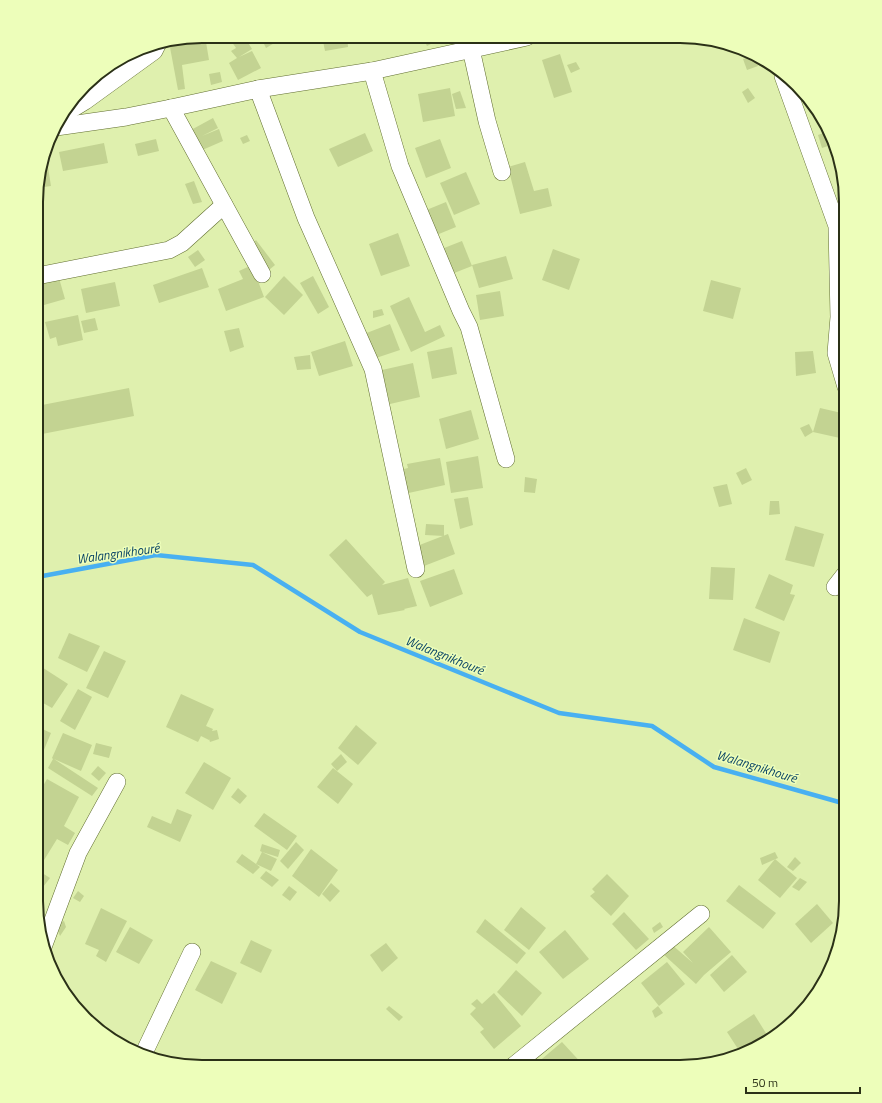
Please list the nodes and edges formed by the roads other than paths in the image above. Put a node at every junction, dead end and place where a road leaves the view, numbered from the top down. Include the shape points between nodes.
1 (499, 43) edge
2 (471, 49) junction
3 (155, 50) edge
4 (372, 70) junction
5 (786, 84) edge
6 (258, 89) junction
7 (77, 104) edge
8 (171, 108) junction
9 (72, 111) edge
10 (79, 124) junction
11 (62, 126) edge
12 (502, 172) dead end
13 (224, 205) junction
14 (262, 274) dead end
15 (43, 275) edge
16 (839, 317) edge
17 (839, 317) edge
18 (839, 363) edge
19 (506, 459) dead end
20 (416, 569) dead end
21 (839, 582) edge
22 (835, 587) dead end
23 (117, 782) dead end
24 (701, 914) dead end
25 (47, 937) edge
26 (192, 952) dead end
27 (145, 1050) edge
28 (521, 1060) edge

1 - 2 street
2 - 4 street
2 - 12 street via 487,121
3 - 7 street via 85,101
4 - 6 street
4 - 19 street via 400,166 469,327
5 - 17 street via 837,226
6 - 8 street
6 - 20 street via 306,218 373,369
8 - 10 street
8 - 13 street
9 - 10 street
10 - 11 street
13 - 14 street
13 - 15 street via 182,243 169,250
16 - 18 street via 836,353
21 - 22 street
23 - 25 street via 78,853
24 - 28 street
26 - 27 street

